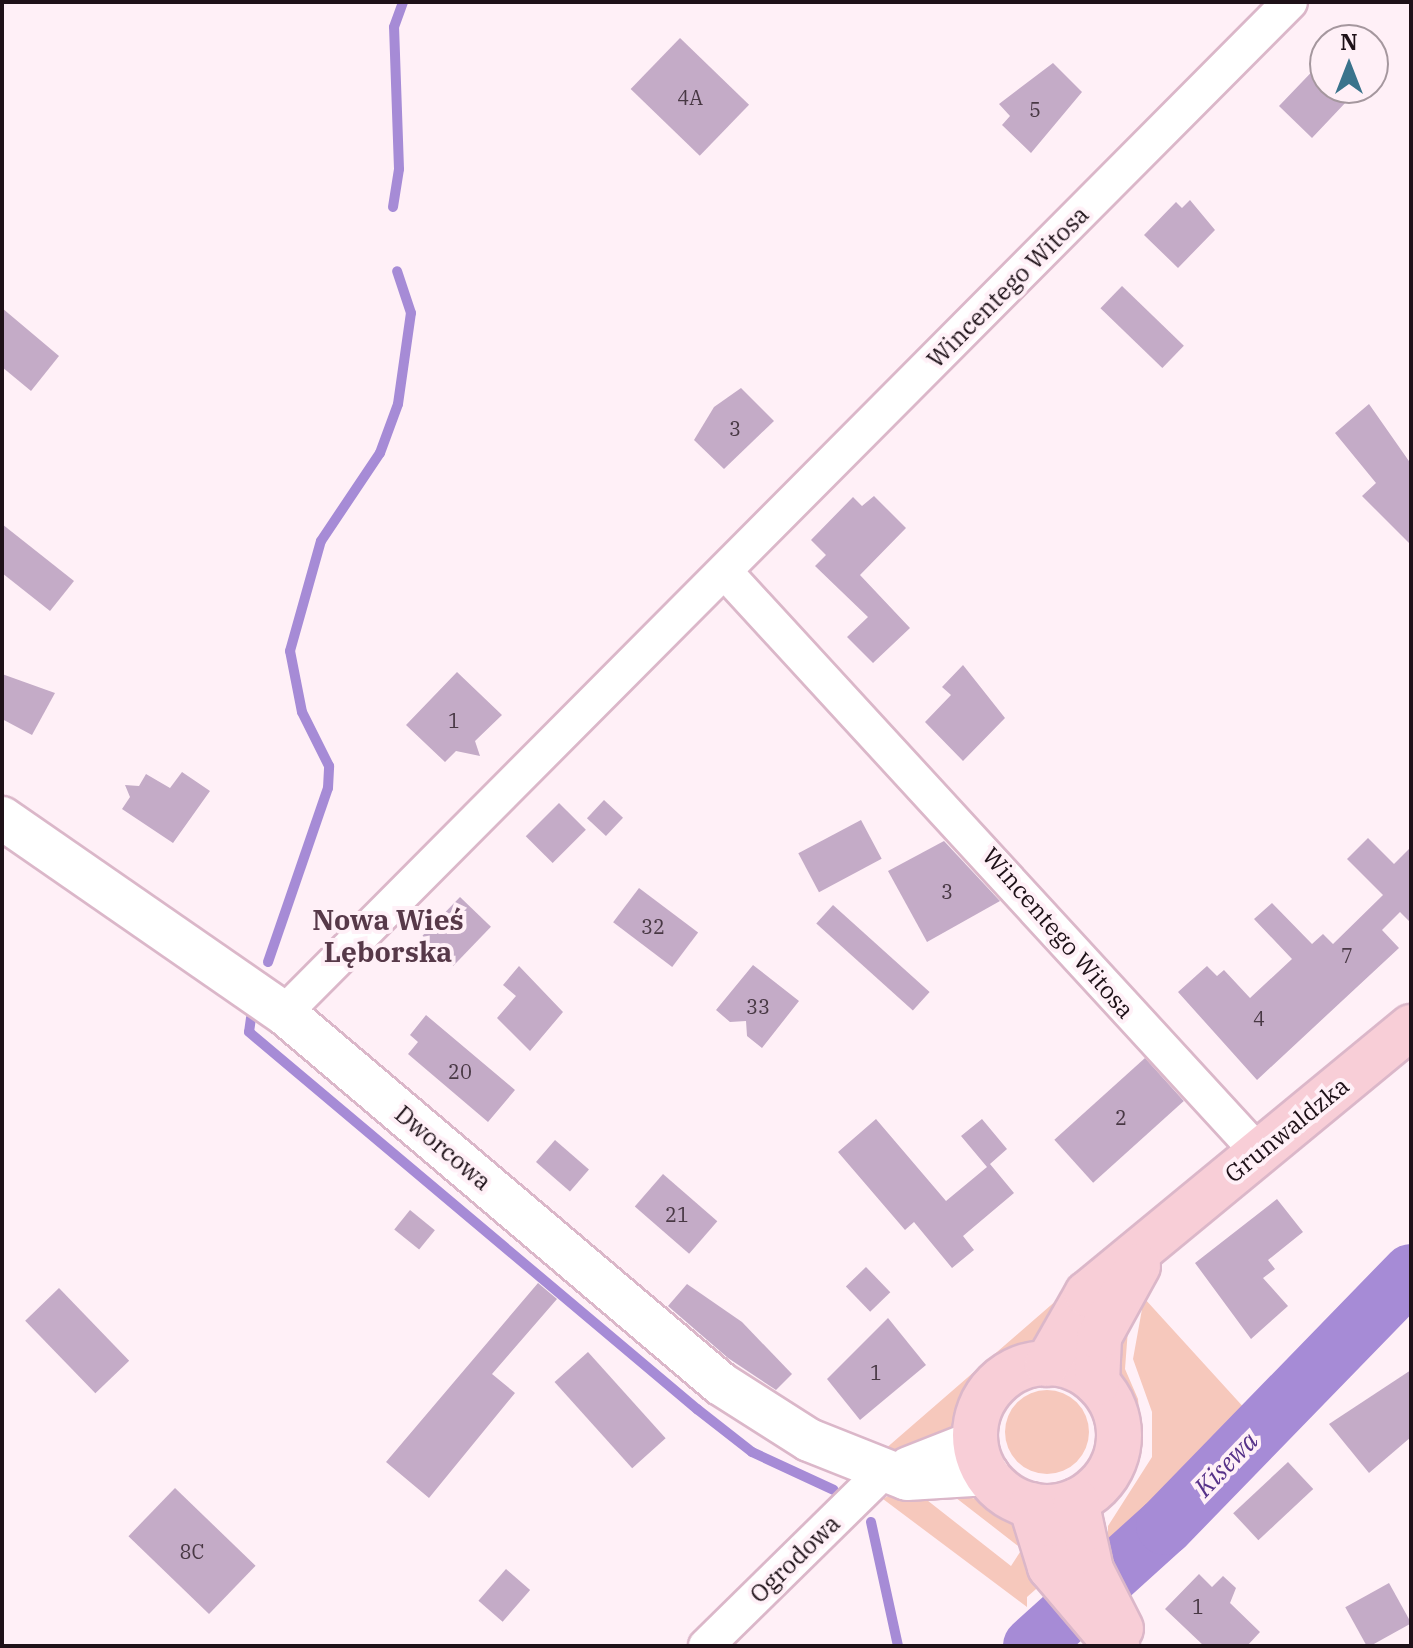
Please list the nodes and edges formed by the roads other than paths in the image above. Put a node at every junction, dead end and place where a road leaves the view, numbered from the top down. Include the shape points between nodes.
1 (1290, 2) edge
2 (726, 573) junction
3 (2, 818) edge
4 (284, 1013) junction
5 (1411, 1027) edge
6 (1259, 1153) junction
7 (1163, 1231) junction
8 (1047, 1364) junction
9 (1097, 1383) junction
10 (982, 1458) junction
11 (884, 1471) junction
12 (1076, 1501) junction
13 (1031, 1505) junction
14 (1079, 1581) junction
15 (1115, 1635) edge
16 (706, 1646) edge

1 - 2 street, Wincentego Witosa
2 - 4 street, Wincentego Witosa
2 - 6 street, Wincentego Witosa via 930,787
3 - 4 street, Dworcowa
4 - 11 street, Dworcowa via 721,1384 809,1440
5 - 6 main road, Grunwaldzka
6 - 7 main road, Grunwaldzka
7 - 8 main road, Grunwaldzka via 1087,1294
7 - 9 main road, Grunwaldzka via 1099,1337
8 - 9 main road
8 - 10 main road via 999,1381 976,1419
9 - 12 main road via 1113,1406 1118,1450 1102,1480
10 - 11 street
10 - 13 main road
11 - 16 street, Ogrodowa
12 - 13 main road
12 - 14 main road
13 - 14 main road via 1050,1567
14 - 15 main road

